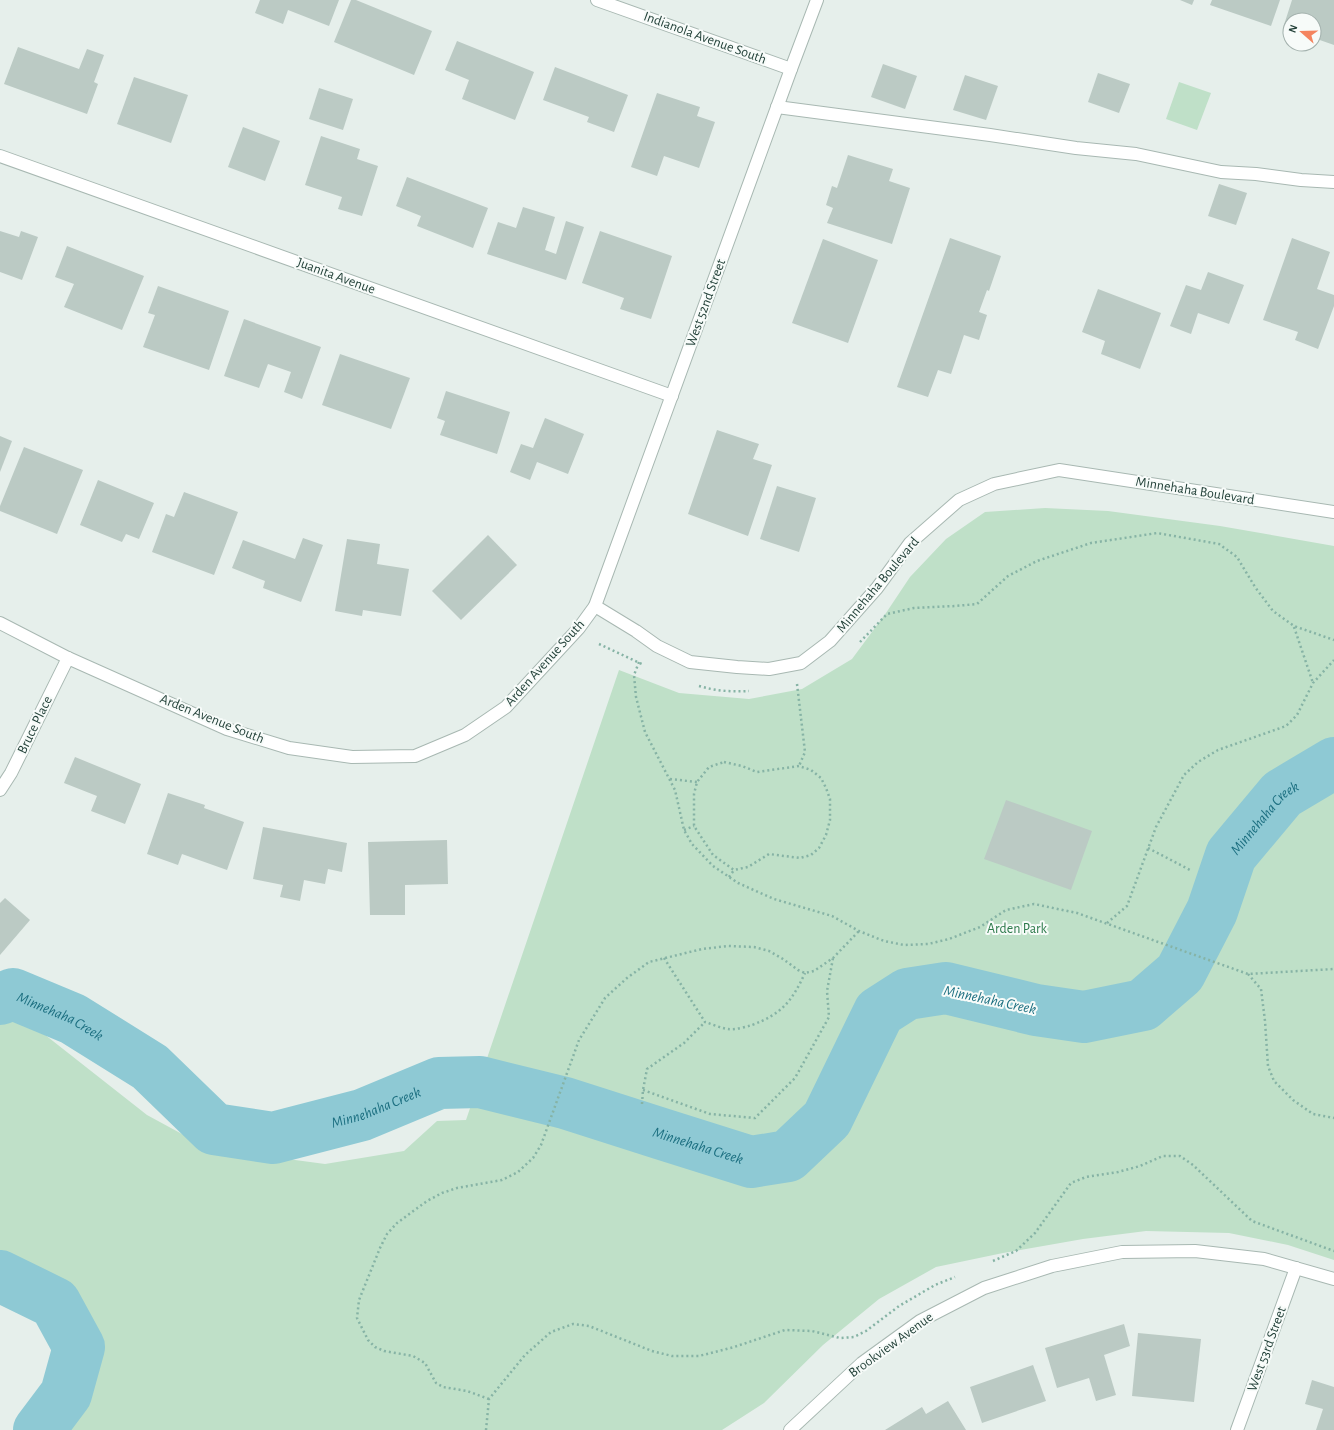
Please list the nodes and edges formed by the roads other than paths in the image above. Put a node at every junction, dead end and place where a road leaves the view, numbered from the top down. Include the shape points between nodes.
1 (598, 0) edge
2 (817, 0) edge
3 (791, 69) junction
4 (777, 107) junction
5 (0, 156) edge
6 (1334, 182) edge
7 (672, 396) junction
8 (1334, 512) edge
9 (595, 606) junction
10 (0, 623) edge
11 (68, 658) junction
12 (0, 790) edge
13 (1296, 1268) junction
14 (1334, 1279) edge
15 (790, 1430) edge
16 (1237, 1430) edge

1 - 3 street, Indianola Avenue South
2 - 3 street, West 52nd Street
3 - 4 street, West 52nd Street
4 - 6 street via 1136,154 1221,172
4 - 7 street, West 52nd Street
5 - 7 street, Juanita Avenue
7 - 9 street, West 52nd Street
8 - 9 street, Minnehaha Boulevard via 1059,470 994,484 959,500 910,543 877,588 830,641 801,663 769,669 690,662 657,646
9 - 11 street, Arden Avenue South via 579,628 506,707 465,735 416,756 352,757 289,748 227,729
10 - 11 street, Arden Avenue South
11 - 12 street, Bruce Place
13 - 14 street, Brookview Avenue
13 - 15 street, Brookview Avenue via 1264,1259 1195,1251 1122,1252 1046,1268 984,1288 920,1321 862,1363
13 - 16 street, West 53rd Street

